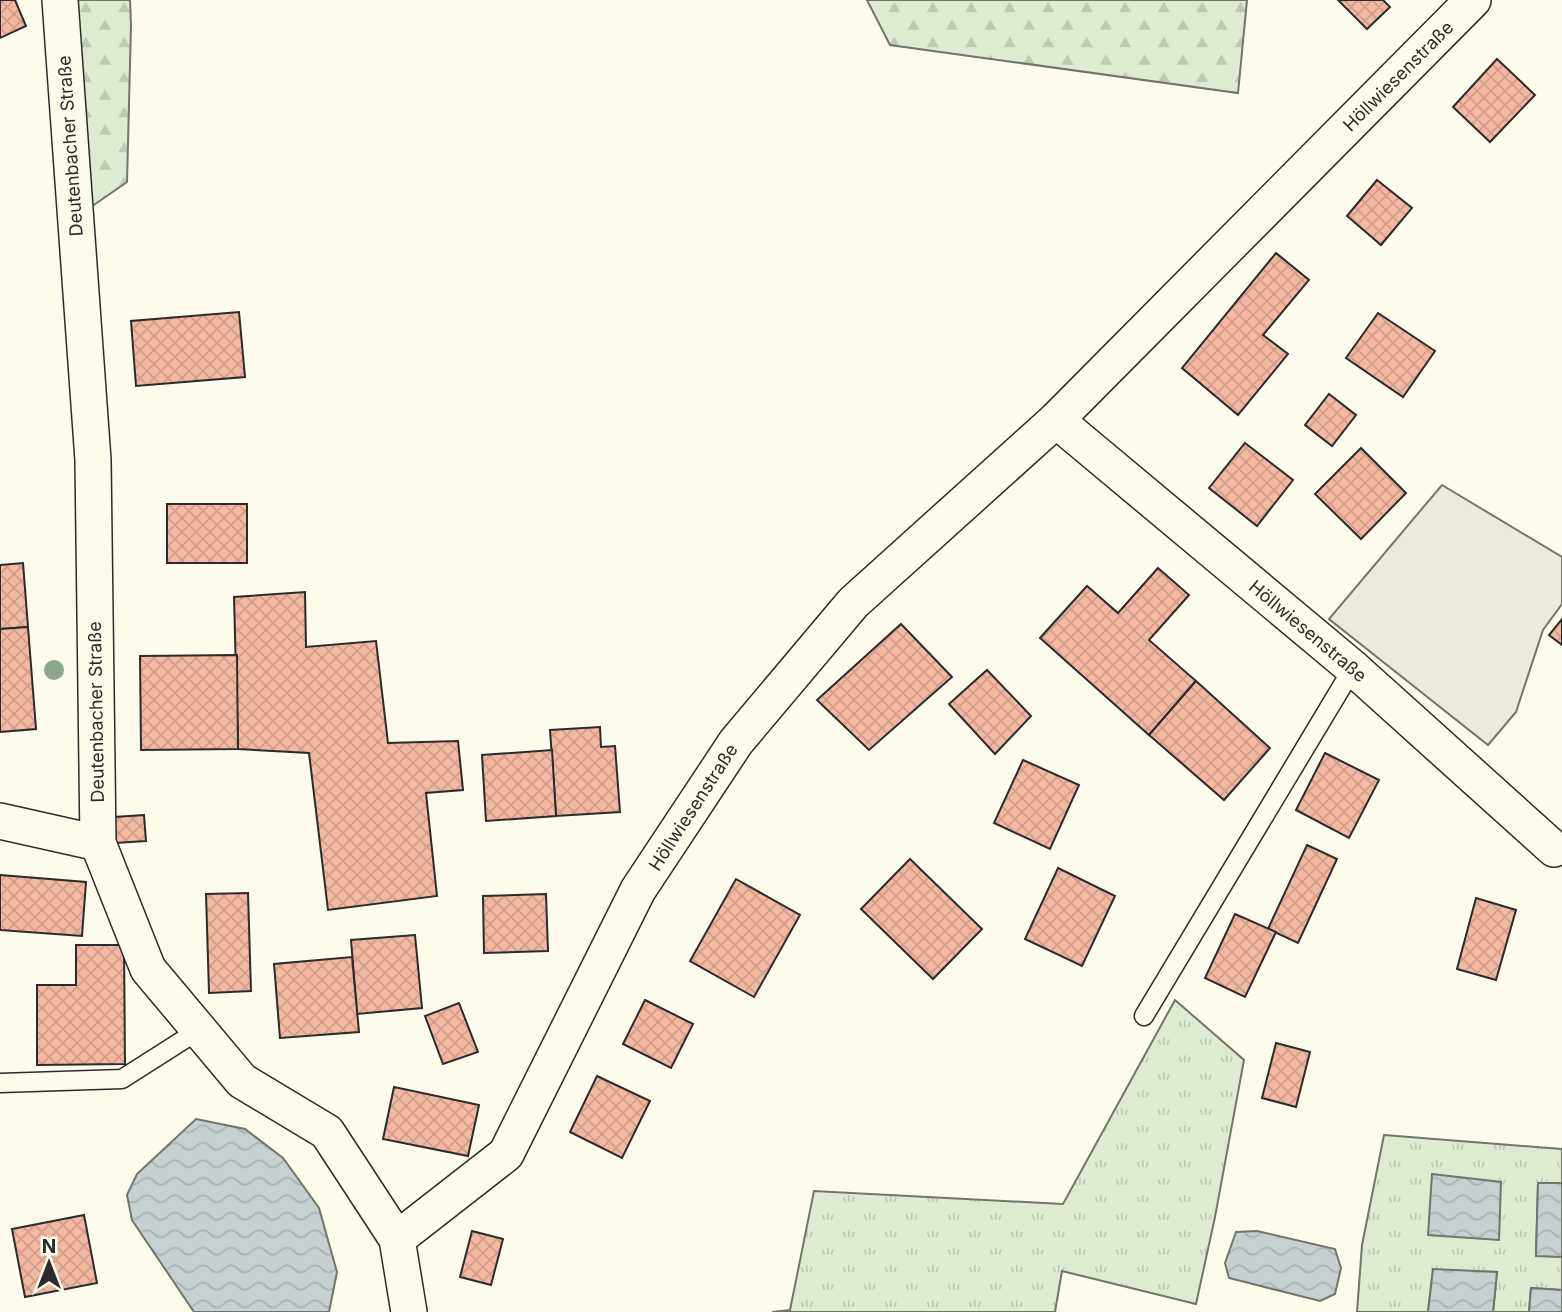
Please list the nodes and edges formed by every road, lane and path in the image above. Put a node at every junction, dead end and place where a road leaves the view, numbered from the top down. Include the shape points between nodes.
1 (60, 0) edge
2 (1473, 0) edge
3 (1056, 420) junction
4 (1353, 667) junction
5 (0, 821) edge
6 (98, 843) junction
7 (1554, 849) dead end
8 (1143, 1016) dead end
9 (199, 1030) junction
10 (0, 1083) edge
11 (397, 1239) junction
12 (409, 1312) edge

1 - 6 street, Deutenbacher Straße via 93,460
2 - 3 street, Höllwiesenstraße
3 - 4 street, Höllwiesenstraße
3 - 11 street, Höllwiesenstraße via 853,603 736,742 638,890 506,1154
4 - 7 street, Höllwiesenstraße
4 - 8 lane
5 - 6 street
6 - 9 street, Deutenbacher Straße via 148,969
9 - 10 lane via 122,1079
9 - 11 street, Deutenbacher Straße via 242,1081 327,1132
11 - 12 street, Deutenbacher Straße

